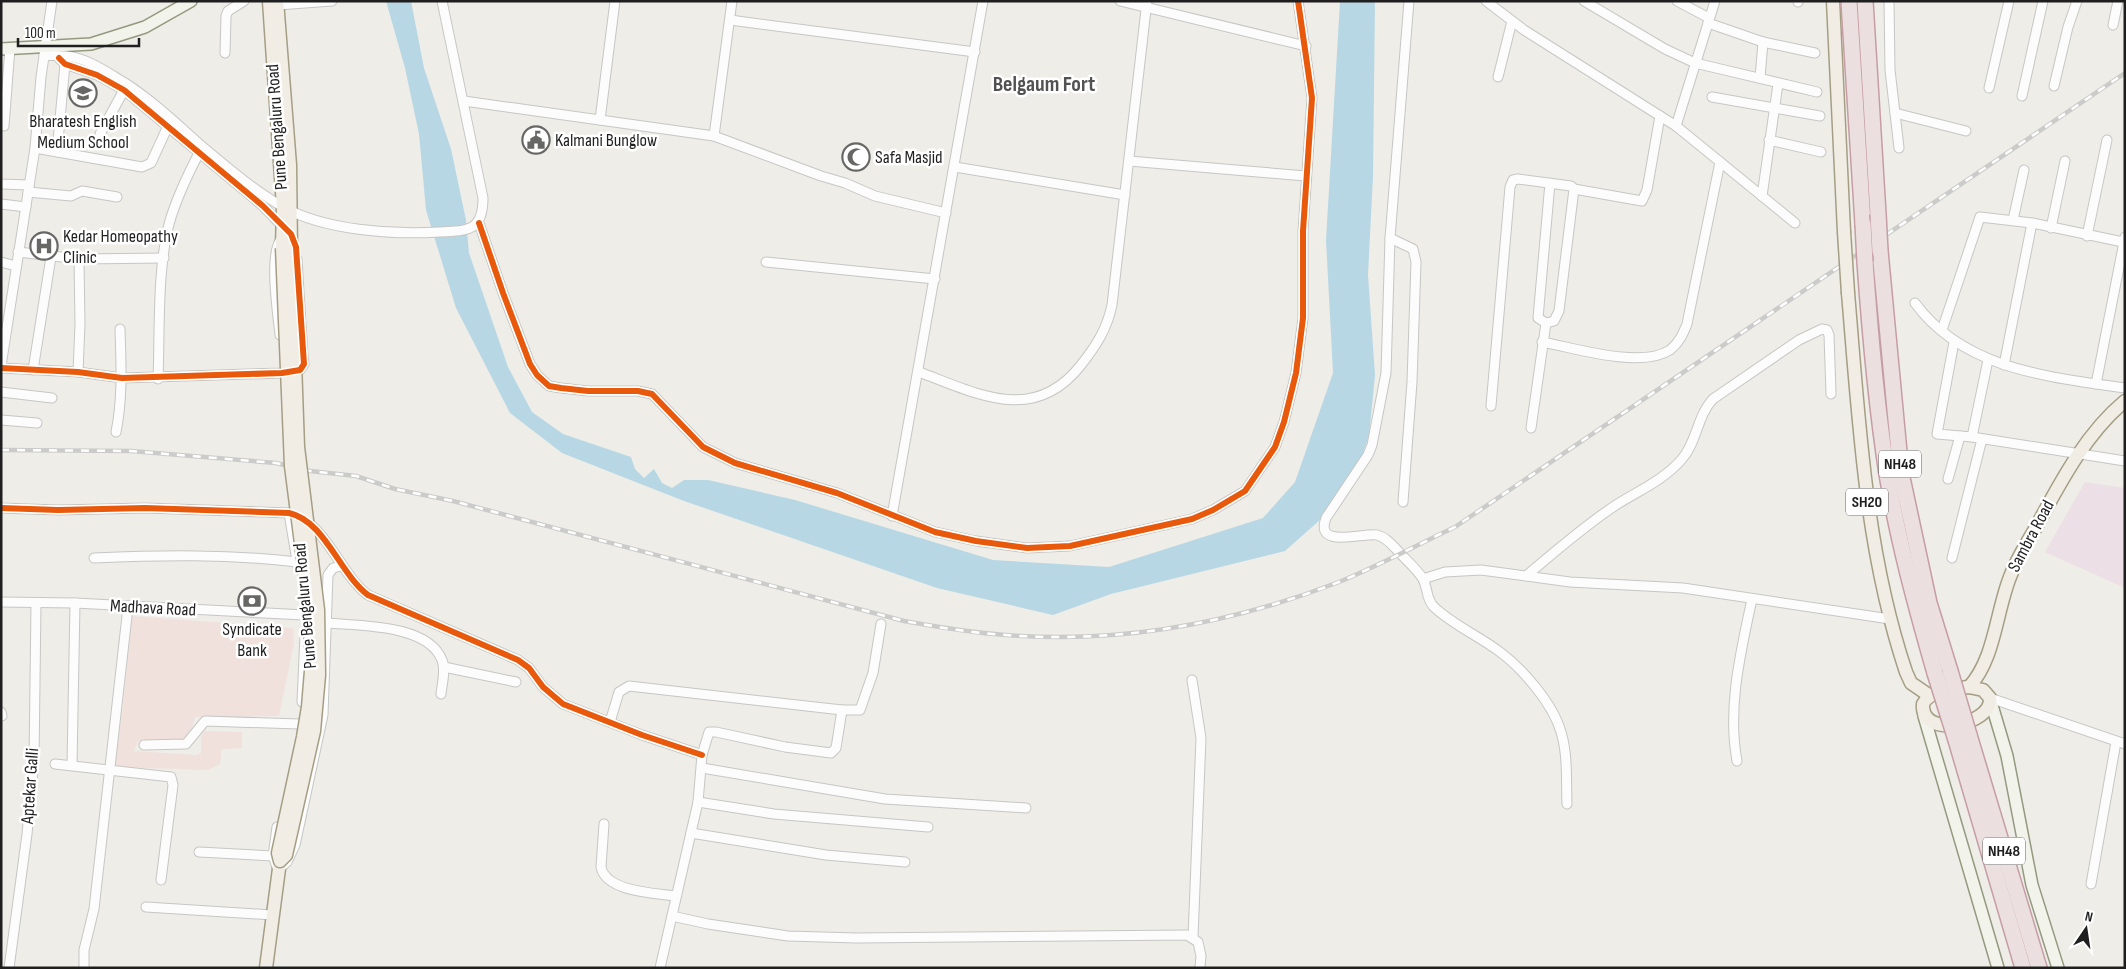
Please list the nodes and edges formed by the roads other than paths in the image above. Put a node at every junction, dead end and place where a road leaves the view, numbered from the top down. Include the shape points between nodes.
1 (52, 1) edge
2 (191, 1) edge
3 (244, 1) edge
4 (332, 1) edge
5 (442, 1) edge
6 (615, 1) edge
7 (732, 1) edge
8 (984, 1) edge
9 (1120, 1) edge
10 (1298, 1) edge
11 (1409, 1) edge
12 (1486, 1) edge
13 (1584, 1) edge
14 (1677, 1) edge
15 (1715, 1) edge
16 (1833, 1) edge
17 (1849, 1) edge
18 (1865, 1) edge
19 (1889, 1) edge
20 (2009, 1) edge
21 (2043, 1) edge
22 (2077, 1) edge
23 (2118, 1) edge
24 (275, 2) edge
25 (1146, 4) edge
26 (730, 20) junction
27 (1708, 20) junction
28 (1512, 21) junction
29 (2113, 25) dead end
30 (1763, 42) junction
31 (1306, 46) junction
32 (5, 49) edge
33 (46, 50) junction
34 (975, 52) junction
35 (225, 53) dead end
36 (1816, 53) dead end
37 (62, 61) junction
38 (1695, 63) junction
39 (1498, 77) dead end
40 (1760, 78) junction
41 (1778, 84) junction
42 (2054, 86) dead end
43 (1989, 88) dead end
44 (124, 90) junction
45 (1817, 92) dead end
46 (2022, 96) dead end
47 (1712, 97) dead end
48 (464, 101) junction
49 (1774, 108) junction
50 (1895, 113) junction
51 (1660, 116) junction
52 (1820, 116) dead end
53 (600, 120) junction
54 (4, 126) dead end
55 (168, 126) junction
56 (1676, 126) junction
57 (1966, 131) dead end
58 (100, 134) dead end
59 (714, 136) junction
60 (1770, 140) junction
61 (2107, 140) dead end
62 (35, 148) junction
63 (1899, 148) dead end
64 (57, 152) junction
65 (1821, 152) dead end
66 (199, 153) junction
67 (1129, 161) junction
68 (2065, 161) dead end
69 (1720, 162) junction
70 (955, 167) junction
71 (2024, 170) dead end
72 (1306, 176) junction
73 (1550, 183) junction
74 (1, 184) edge
75 (29, 188) junction
76 (1574, 189) junction
77 (1125, 196) junction
78 (1762, 196) junction
79 (117, 197) dead end
80 (1, 204) edge
81 (26, 207) junction
82 (287, 209) junction
83 (946, 213) junction
84 (2013, 220) junction
85 (479, 223) junction
86 (1795, 223) dead end
87 (2032, 223) junction
88 (2052, 228) junction
89 (2087, 236) junction
90 (1390, 238) junction
91 (285, 239) junction
92 (2124, 239) edge
93 (18, 252) junction
94 (51, 257) junction
95 (164, 258) junction
96 (78, 259) junction
97 (1, 262) edge
98 (766, 262) dead end
99 (16, 266) junction
100 (935, 279) junction
101 (1915, 303) dead end
102 (1546, 323) junction
103 (120, 328) dead end
104 (1942, 330) junction
105 (3, 339) edge
106 (1542, 342) junction
107 (1954, 342) junction
108 (1988, 360) junction
109 (2004, 365) junction
110 (1, 367) edge
111 (33, 370) junction
112 (78, 372) junction
113 (919, 372) junction
114 (282, 373) junction
115 (122, 378) junction
116 (158, 378) junction
117 (2096, 384) junction
118 (2125, 388) edge
119 (1, 392) edge
120 (1831, 394) dead end
121 (52, 398) dead end
122 (2125, 401) edge
123 (1491, 406) dead end
124 (1, 420) edge
125 (37, 423) dead end
126 (1531, 428) dead end
127 (116, 432) dead end
128 (1960, 436) junction
129 (1972, 437) junction
130 (1982, 439) junction
131 (2080, 455) junction
132 (2125, 461) edge
133 (1948, 479) dead end
134 (1403, 502) dead end
135 (1, 508) edge
136 (289, 513) junction
137 (892, 516) junction
138 (94, 558) dead end
139 (1952, 558) dead end
140 (297, 562) junction
141 (341, 566) junction
142 (1526, 576) junction
143 (1423, 580) junction
144 (1752, 598) junction
145 (1, 602) edge
146 (36, 603) junction
147 (75, 603) junction
148 (128, 607) junction
149 (304, 614) junction
150 (1890, 619) junction
151 (327, 623) junction
152 (881, 624) dead end
153 (444, 667) junction
154 (1942, 672) junction
155 (1192, 680) dead end
156 (516, 682) dead end
157 (1969, 687) junction
158 (441, 694) dead end
159 (1930, 696) junction
160 (1990, 700) junction
161 (842, 710) junction
162 (1, 712) edge
163 (2, 716) edge
164 (1924, 716) junction
165 (610, 722) junction
166 (299, 724) junction
167 (1962, 737) junction
168 (2120, 743) edge
169 (144, 745) dead end
170 (702, 755) junction
171 (1737, 761) dead end
172 (55, 764) dead end
173 (72, 765) junction
174 (702, 768) junction
175 (109, 769) junction
176 (698, 802) junction
177 (1567, 804) dead end
178 (1026, 808) dead end
179 (604, 824) dead end
180 (928, 827) dead end
181 (691, 833) junction
182 (199, 852) dead end
183 (277, 862) junction
184 (905, 862) dead end
185 (161, 880) dead end
186 (2091, 884) dead end
187 (676, 896) junction
188 (146, 907) dead end
189 (272, 915) junction
190 (672, 916) junction
191 (1193, 937) junction
192 (9, 968) edge
193 (84, 968) edge
194 (266, 968) edge
195 (660, 968) edge
196 (1200, 968) edge
197 (1998, 968) edge
198 (2023, 968) edge
199 (2039, 968) edge
200 (2058, 968) edge

1 - 33 street
2 - 33 street via 145,27 91,44
3 - 35 street via 228,11 226,16
4 - 24 street
5 - 48 street
6 - 53 street
7 - 26 street
8 - 34 street
9 - 25 street
10 - 31 street
11 - 90 street
12 - 28 street
13 - 38 street
14 - 27 street
15 - 27 street
16 - 150 main road, SH20, bridge via 1848,294 1865,493
17 - 154 highway, NH48, bridge via 1876,400 1903,553
18 - 154 highway, NH48, bridge via 1880,251 1901,473
19 - 50 street via 1890,70
20 - 43 street
21 - 46 street
22 - 42 street
23 - 29 street
24 - 82 main road, Pune Bengaluru Road via 290,165
25 - 31 street
25 - 67 street
26 - 34 street
26 - 59 street
27 - 30 street
27 - 38 street
28 - 39 street
28 - 51 street
30 - 36 street
30 - 40 street
31 - 72 street via 1312,98
32 - 33 street
32 - 54 street
33 - 37 street
33 - 62 street
34 - 70 street
37 - 44 street
37 - 64 street
37 - 82 street via 66,56 83,61 127,85 227,167
38 - 40 street
38 - 56 street
40 - 41 street
41 - 45 street
41 - 49 street
44 - 55 street
44 - 58 street
47 - 49 street
48 - 53 street
48 - 85 street via 483,198
49 - 52 street
49 - 60 street
50 - 57 street
50 - 63 street
51 - 56 street
51 - 76 street via 1647,190 1642,201
53 - 59 street
55 - 64 street via 151,163 142,167
55 - 66 street
56 - 69 street
59 - 83 street via 876,196
60 - 65 street
60 - 78 street
61 - 89 street
62 - 64 street
62 - 75 street
66 - 91 street via 263,206
66 - 95 street via 175,204
67 - 72 street
67 - 77 street
68 - 88 street
69 - 78 street
69 - 106 street via 1682,338 1670,350 1642,358
70 - 77 street
70 - 83 street
71 - 84 street
72 - 137 street via 1303,318 1296,373 1275,447 1244,490 1192,519 1070,546 1028,548 976,541 934,532
73 - 76 street
73 - 102 street via 1538,313 1538,318
73 - 123 street via 1518,178 1510,186
74 - 75 street
75 - 79 street via 68,196 82,191
75 - 81 street
76 - 102 street via 1560,311 1554,321
77 - 113 street via 1109,320 1105,332 1088,356 1063,384 1030,400 999,400
78 - 86 street
80 - 81 street
81 - 93 street
82 - 85 street via 339,226 418,233 451,232
82 - 91 main road, Pune Bengaluru Road
83 - 100 street
84 - 87 street
84 - 104 street via 1983,216 1978,219
85 - 137 street via 530,364 549,386 652,394 703,447 718,456 837,493
87 - 88 street
87 - 109 street
88 - 89 street
89 - 92 street
90 - 134 street via 1409,245 1416,254 1413,365
90 - 143 street via 1386,373 1376,427 1368,455 1326,518 1324,528 1333,537 1370,534 1384,537
91 - 114 street via 277,242 275,262
91 - 114 street via 296,247 304,364 300,370
91 - 183 main road, Pune Bengaluru Road, bridge via 291,466 312,659 308,707
92 - 117 street
93 - 94 street
93 - 99 street
94 - 96 street
94 - 111 street
95 - 96 street
95 - 116 street
96 - 112 street
97 - 99 street
98 - 100 street
99 - 105 street
100 - 113 street
101 - 104 street
102 - 106 street
103 - 115 street
104 - 107 street
105 - 110 street
106 - 126 street
107 - 108 street
107 - 128 street via 1937,434
108 - 109 street
108 - 129 street
109 - 117 street
110 - 111 street
111 - 112 street
112 - 115 street
113 - 137 street
114 - 116 street
115 - 116 street
115 - 127 street
117 - 118 street
119 - 121 street
120 - 142 street via 1829,335 1822,329 1799,340 1713,399 1703,412 1682,459 1654,484 1578,532
122 - 131 main road, Sambra Road via 2113,411
124 - 125 street
128 - 129 street
128 - 133 street
129 - 130 street
130 - 131 street
130 - 139 street
131 - 132 street
131 - 157 main road, Sambra Road via 2058,486 2010,575 1981,671
135 - 136 street
136 - 140 street
136 - 141 street via 311,523
138 - 140 street via 190,554
140 - 149 street
141 - 151 street via 333,568 328,575
141 - 165 street via 355,586 368,595 518,660 563,704
142 - 143 street via 1461,570
142 - 144 street via 1570,582 1683,588
143 - 177 street via 1432,605 1500,652 1522,672 1552,712 1565,749
144 - 150 street
144 - 171 street via 1734,704
145 - 146 street, Madhava Road
146 - 147 street, Madhava Road
146 - 192 street, Aptekar Galli via 34,762
147 - 148 street, Madhava Road
147 - 173 street
148 - 149 street, Madhava Road
148 - 175 street
149 - 166 street via 304,681
150 - 159 main road, SH20 via 1911,683
151 - 153 street via 383,628 418,636 433,646
151 - 183 street via 319,740 295,845 287,862
152 - 161 street via 873,673 863,705 857,711
153 - 156 street
153 - 158 street
154 - 167 highway, NH48, bridge
155 - 191 street via 1201,738
157 - 159 main road
157 - 160 main road via 1983,690
159 - 164 main road via 1923,704
160 - 164 main road via 1983,714 1960,723 1938,725 1930,723
160 - 168 street
160 - 200 street via 2007,756 2032,885
161 - 165 street via 629,686 619,692
161 - 170 street via 836,748 831,754 711,731
162 - 163 street
164 - 197 street
165 - 170 street
166 - 169 street via 205,721 186,744
166 - 183 street
167 - 198 highway, NH48
167 - 199 highway, NH48
168 - 186 street
170 - 174 street
172 - 173 street
173 - 175 street
174 - 176 street
174 - 178 street via 886,800
175 - 185 street via 168,775 173,780
175 - 193 street via 94,909 84,950
176 - 180 street via 774,814
176 - 181 street
179 - 187 street via 602,867 609,880 628,888
181 - 184 street via 826,855
181 - 187 street
182 - 183 street
183 - 189 main road, Pune Bengaluru Road
187 - 190 street
188 - 189 street
189 - 194 main road, Pune Bengaluru Road
190 - 191 street via 788,936 1179,934
190 - 195 street
191 - 196 street via 1200,948

